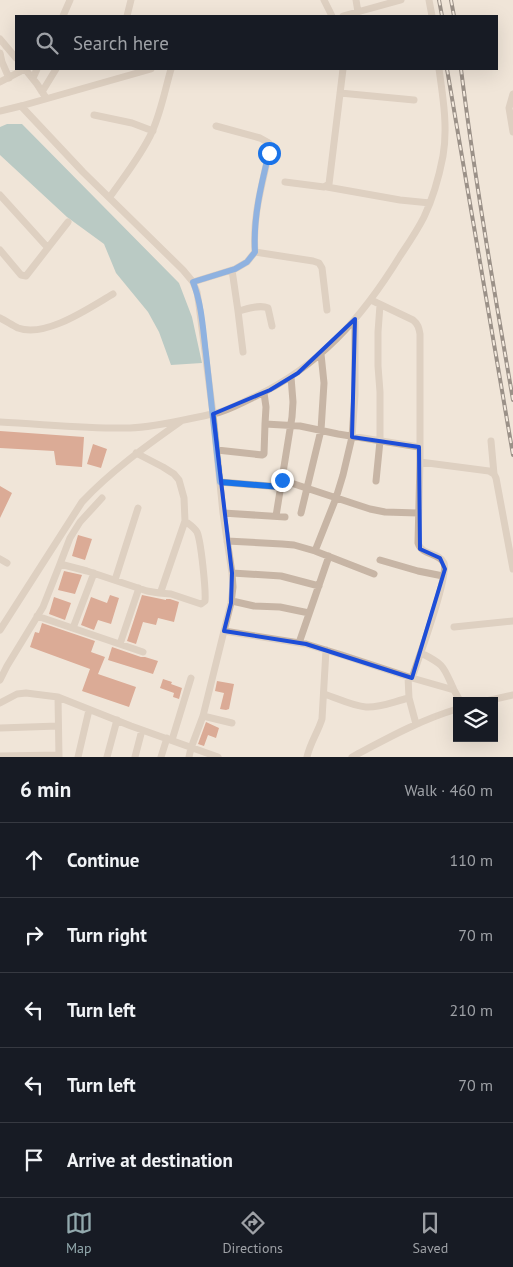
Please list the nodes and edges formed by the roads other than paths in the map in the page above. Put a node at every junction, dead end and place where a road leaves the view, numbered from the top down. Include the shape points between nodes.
1 (70, 0) edge
2 (131, 0) edge
3 (324, 0) edge
4 (356, 0) edge
5 (399, 0) edge
6 (429, 0) edge
7 (358, 12) junction
8 (63, 15) edge
9 (127, 15) edge
10 (332, 15) edge
11 (346, 15) edge
12 (432, 15) edge
13 (0, 39) edge
14 (0, 53) edge
15 (15, 57) edge
16 (23, 70) edge
17 (26, 70) edge
18 (37, 70) edge
19 (56, 70) edge
20 (147, 70) edge
21 (171, 70) edge
22 (343, 70) edge
23 (439, 70) edge
24 (9, 78) junction
25 (33, 78) junction
26 (0, 82) edge
27 (340, 93) junction
28 (513, 94) edge
29 (44, 95) junction
30 (414, 100) dead end
31 (21, 106) junction
32 (0, 111) edge
33 (94, 115) dead end
34 (216, 126) dead end
35 (153, 131) junction
36 (513, 132) edge
37 (285, 182) dead end
38 (327, 187) junction
39 (112, 194) dead end
40 (1, 198) edge
41 (430, 203) junction
42 (68, 222) dead end
43 (48, 248) junction
44 (0, 250) edge
45 (255, 252) junction
46 (232, 270) junction
47 (193, 282) junction
48 (113, 294) dead end
49 (371, 300) junction
50 (380, 305) junction
51 (238, 310) junction
52 (327, 310) dead end
53 (0, 318) edge
54 (355, 319) junction
55 (272, 326) dead end
56 (243, 352) dead end
57 (321, 354) junction
58 (291, 377) junction
59 (264, 393) junction
60 (213, 414) junction
61 (183, 420) junction
62 (0, 422) edge
63 (265, 424) junction
64 (290, 425) junction
65 (321, 430) junction
66 (352, 436) junction
67 (380, 441) junction
68 (492, 441) dead end
69 (420, 447) junction
70 (217, 450) junction
71 (136, 453) junction
72 (420, 462) junction
73 (494, 474) junction
74 (376, 481) dead end
75 (220, 482) junction
76 (281, 483) junction
77 (307, 489) junction
78 (102, 498) dead end
79 (336, 498) junction
80 (138, 508) dead end
81 (223, 513) junction
82 (301, 513) dead end
83 (418, 513) junction
84 (276, 516) junction
85 (285, 517) dead end
86 (185, 521) junction
87 (228, 541) junction
88 (315, 551) junction
89 (329, 556) junction
90 (380, 560) dead end
91 (60, 564) junction
92 (513, 569) edge
93 (94, 573) junction
94 (232, 574) junction
95 (374, 574) dead end
96 (443, 576) junction
97 (115, 580) junction
98 (319, 586) junction
99 (139, 588) junction
100 (159, 593) junction
101 (232, 601) junction
102 (309, 613) junction
103 (37, 616) junction
104 (513, 621) edge
105 (454, 627) dead end
106 (73, 628) junction
107 (0, 630) edge
108 (224, 631) junction
109 (299, 643) junction
110 (120, 644) junction
111 (326, 650) junction
112 (143, 652) dead end
113 (421, 653) junction
114 (410, 677) junction
115 (191, 678) dead end
116 (0, 680) edge
117 (454, 690) junction
118 (324, 694) junction
119 (513, 695) edge
120 (58, 697) junction
121 (458, 697) edge
122 (409, 698) junction
123 (498, 698) edge
124 (0, 703) edge
125 (90, 710) junction
126 (453, 710) edge
127 (203, 716) junction
128 (117, 720) junction
129 (232, 723) dead end
130 (416, 724) junction
131 (58, 726) junction
132 (0, 728) edge
133 (142, 730) junction
134 (170, 739) junction
135 (191, 748) junction
136 (0, 756) edge
137 (59, 756) edge
138 (78, 757) edge
139 (107, 757) edge
140 (135, 757) edge
141 (162, 757) edge
142 (189, 757) edge
143 (218, 757) edge
144 (307, 757) edge
145 (352, 757) edge

1 - 8 street
2 - 9 street
3 - 10 street
4 - 7 street
5 - 7 street
6 - 12 street
7 - 11 street
13 - 15 street
14 - 24 street
16 - 24 street
17 - 25 street
18 - 25 street
19 - 29 street
20 - 29 street
21 - 35 street
22 - 27 street
23 - 41 street via 443,99 443,154
24 - 26 street
25 - 29 street
27 - 30 street
27 - 38 street
28 - 36 street via 509,108
29 - 31 street
31 - 32 street
31 - 47 street
33 - 35 street
34 - 45 street via 269,143 256,219
35 - 39 street
37 - 38 street
38 - 41 street
40 - 43 street
41 - 49 street
42 - 43 street
43 - 44 street via 26,276 21,275
45 - 46 street via 247,262
45 - 52 street via 319,263
46 - 47 street
46 - 51 street
47 - 60 street via 201,314
48 - 53 street via 77,315 42,328 19,328
49 - 50 street
49 - 54 street
50 - 67 street
50 - 69 street via 413,320 419,328
51 - 55 street via 266,306
51 - 56 street
54 - 57 street
54 - 66 street
57 - 58 street
57 - 65 street via 324,383
58 - 59 street
58 - 64 street via 293,402
59 - 60 street
59 - 63 street
60 - 61 street
60 - 70 street
61 - 62 street via 131,428
61 - 71 street
63 - 64 street
63 - 70 street via 264,454
64 - 65 street
64 - 76 street
65 - 66 street
65 - 77 street
66 - 67 street
66 - 79 street
67 - 69 street
67 - 74 street
68 - 73 street
69 - 72 street
70 - 75 street
71 - 86 street via 168,470 179,480
71 - 107 street via 82,502
72 - 73 street
72 - 83 street
73 - 92 street
75 - 76 street
75 - 81 street
76 - 77 street
76 - 84 street
77 - 79 street
77 - 82 street
78 - 91 street via 80,522
79 - 83 street via 376,511
79 - 88 street
80 - 97 street
81 - 84 street
81 - 87 street
83 - 96 street via 419,547 443,561
84 - 85 street
86 - 100 street
86 - 100 street via 198,534 205,601 201,604
87 - 88 street via 282,544
87 - 94 street
88 - 89 street
89 - 95 street
89 - 98 street
90 - 96 street
91 - 93 street
91 - 103 street
93 - 97 street
93 - 106 street
94 - 98 street via 275,576
94 - 101 street
96 - 113 street
97 - 99 street
98 - 102 street
99 - 100 street
99 - 110 street
101 - 102 street
101 - 108 street
102 - 109 street
103 - 106 street
103 - 116 street
104 - 105 street
106 - 110 street
108 - 109 street
108 - 127 street
109 - 111 street
110 - 112 street
111 - 114 street
111 - 118 street
113 - 114 street
113 - 117 street via 443,666
114 - 117 street
114 - 122 street
115 - 134 street
117 - 121 street
118 - 122 street via 368,707
118 - 144 street via 322,719
119 - 123 street
120 - 124 street via 26,692
120 - 125 street
120 - 131 street
122 - 130 street
125 - 128 street
125 - 138 street
126 - 130 street
127 - 129 street
127 - 135 street
128 - 133 street
128 - 139 street
130 - 145 street
131 - 132 street
131 - 137 street
133 - 134 street
133 - 140 street
134 - 135 street
134 - 141 street
135 - 142 street
135 - 143 street
136 - 137 street

